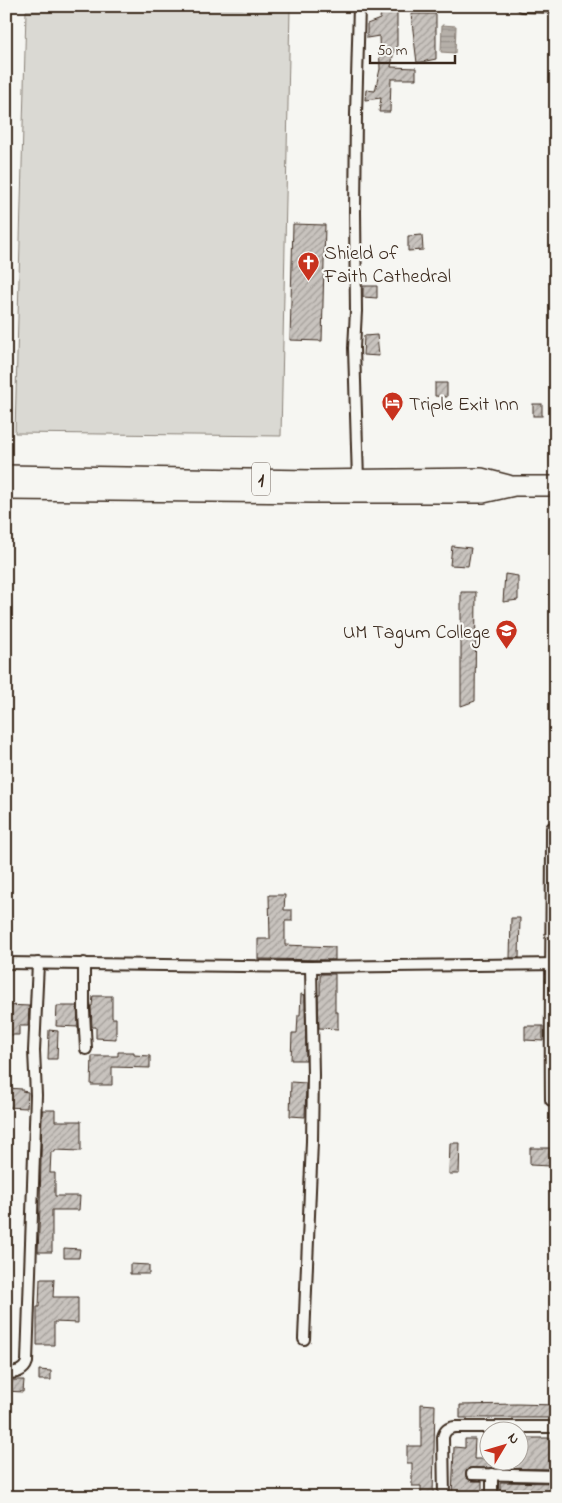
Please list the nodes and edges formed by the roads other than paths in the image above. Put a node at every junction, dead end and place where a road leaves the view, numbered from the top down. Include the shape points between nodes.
1 (359, 6) edge
2 (522, 6) edge
3 (556, 7) edge
4 (6, 475) edge
5 (358, 480) junction
6 (514, 486) junction
7 (556, 486) edge
8 (312, 487) junction
9 (6, 490) edge
10 (552, 828) dead end
11 (6, 963) edge
12 (38, 963) junction
13 (84, 963) junction
14 (554, 964) edge
15 (311, 967) junction
16 (86, 1049) dead end
17 (551, 1100) dead end
18 (304, 1339) dead end
19 (6, 1373) edge
20 (556, 1427) edge
21 (472, 1474) dead end
22 (492, 1474) junction
23 (556, 1476) edge
24 (444, 1497) edge
25 (492, 1497) edge

1 - 5 street via 354,348
2 - 3 street
4 - 8 highway, 1
5 - 6 highway, 1 via 481,478
5 - 8 highway, 1
6 - 7 highway, 1
6 - 8 highway, 1 via 483,493
8 - 9 highway, 1
10 - 14 street
11 - 12 street
12 - 13 street
12 - 19 street via 27,1362 17,1373
13 - 15 street
13 - 16 street
14 - 15 street
14 - 17 street via 550,1023
15 - 18 street via 312,1141
20 - 24 street via 447,1429 443,1437
21 - 22 street
22 - 23 street
22 - 25 street

